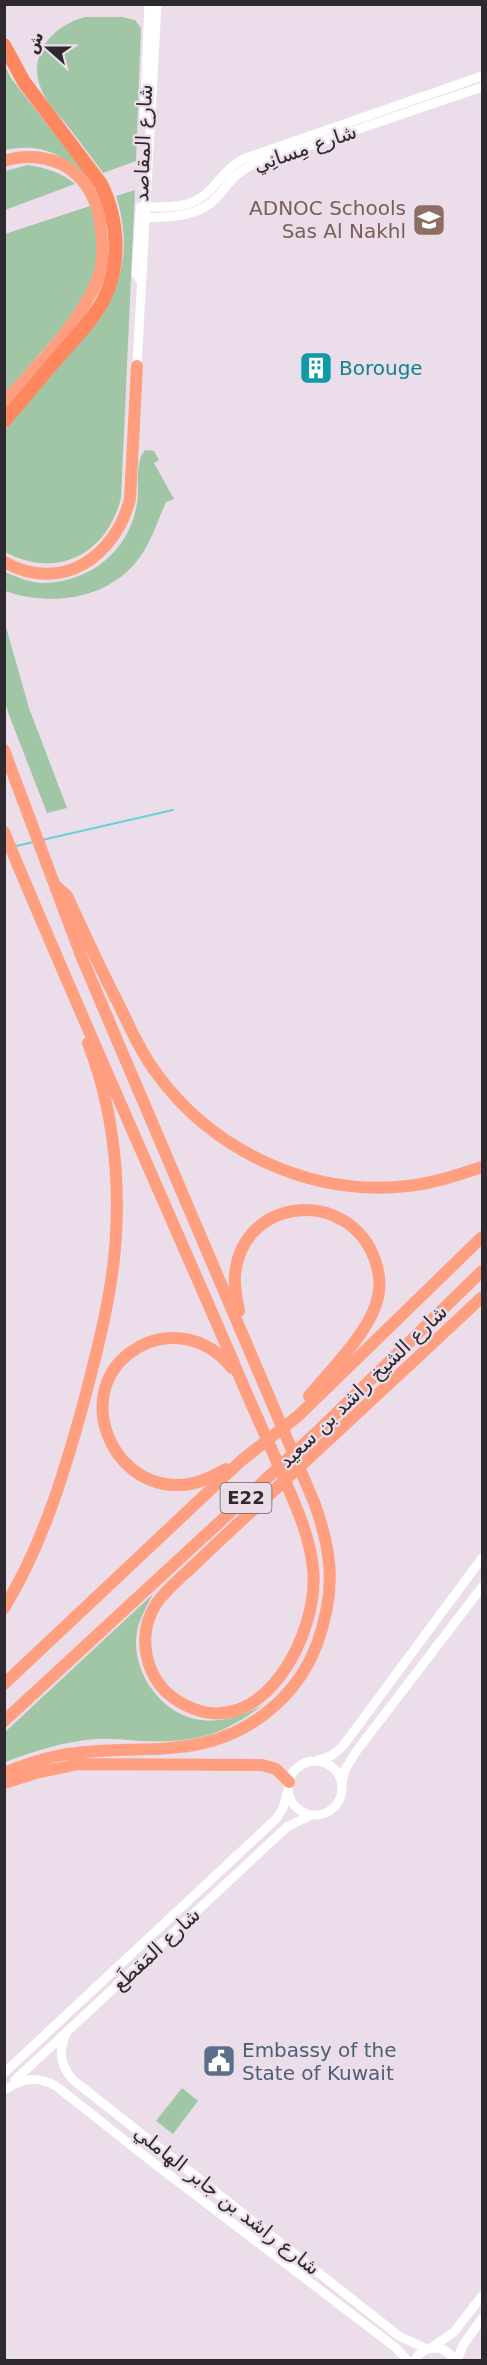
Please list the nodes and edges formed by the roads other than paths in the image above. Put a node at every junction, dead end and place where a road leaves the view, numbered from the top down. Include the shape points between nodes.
1 (149, 4) edge
2 (157, 4) edge
3 (4, 45) edge
4 (480, 77) edge
5 (482, 87) edge
6 (147, 124) junction
7 (359, 124) junction
8 (4, 161) edge
9 (87, 176) junction
10 (103, 203) junction
11 (143, 207) junction
12 (143, 218) junction
13 (137, 366) joint
14 (4, 403) edge
15 (4, 421) edge
16 (4, 562) edge
17 (4, 750) edge
18 (4, 832) edge
19 (54, 884) junction
20 (44, 924) junction
21 (483, 1167) edge
22 (483, 1237) edge
23 (483, 1271) edge
24 (483, 1297) edge
25 (246, 1339) junction
26 (239, 1376) junction
27 (298, 1416) junction
28 (242, 1460) junction
29 (483, 1558) edge
30 (483, 1587) edge
31 (4, 1608) edge
32 (4, 1684) edge
33 (4, 1722) edge
34 (315, 1761) junction
35 (4, 1773) edge
36 (4, 1783) edge
37 (342, 1783) junction
38 (288, 1786) junction
39 (311, 1815) junction
40 (68, 2030) junction
41 (4, 2073) edge
42 (5, 2089) edge
43 (64, 2091) junction
44 (133, 2127) junction
45 (483, 2296) edge
46 (483, 2319) edge
47 (429, 2349) junction
48 (407, 2361) edge
49 (415, 2361) edge
50 (455, 2361) edge

1 - 6 street, شارع المقاصد
2 - 6 street, شارع المقاصد
3 - 9 highway
4 - 5 street
4 - 7 street, شارع مِسانِي
5 - 7 street, شارع مِسانِي
6 - 11 street, شارع المقاصد
7 - 11 street, شارع مِسانِي via 243,159 195,202 180,207
7 - 12 street, شارع مِسانِي via 245,169 234,176 215,200 195,213
8 - 9 highway via 28,156 47,159
9 - 10 highway
10 - 14 highway via 102,257 86,306
10 - 15 highway via 116,240 108,288 95,314
11 - 12 street, شارع المقاصد
12 - 13 street, شارع المقاصد via 136,267 140,280
13 - 16 highway via 130,499 116,536 105,549 72,569 41,573
17 - 19 highway
18 - 20 highway
19 - 21 highway via 67,896 149,1063 184,1105 225,1140 292,1173 367,1187 443,1180
19 - 25 highway
20 - 26 highway
20 - 31 highway via 103,1090 115,1165 116,1237 108,1300 75,1432 35,1548
22 - 27 highway, شارع الشيخ راشد بن سعيد / E22
23 - 33 highway, شارع الشيخ راشد بن سعيد / E22 via 316,1433
24 - 26 highway via 163,1595 150,1615 144,1646 149,1666 157,1683 171,1698 212,1713 230,1712 252,1703 286,1669 300,1645 314,1594 314,1570 298,1510
25 - 27 highway via 235,1274 243,1249 259,1227 283,1213 310,1209 337,1216 362,1236 377,1268 377,1303 370,1320 305,1401
25 - 35 highway via 314,1502 332,1570 324,1625 299,1679 251,1725 221,1739 186,1747 62,1755
26 - 28 highway via 217,1352 199,1342 178,1338 150,1342 116,1366 104,1392 102,1416 114,1449 130,1468 151,1480 187,1485
27 - 28 highway, شارع الشيخ راشد بن سعيد / E22
28 - 32 highway, شارع الشيخ راشد بن سعيد / E22
29 - 34 street via 343,1746 331,1756
30 - 37 street via 355,1753
34 - 37 street via 329,1765
34 - 38 street via 296,1769
36 - 38 highway via 60,1767 101,1763 267,1765 280,1772
37 - 39 street via 340,1798 332,1809
38 - 39 street via 293,1804
38 - 41 street, شارع المَقطَع via 277,1818
39 - 40 street, شارع المَقطَع via 287,1827
40 - 42 street, شارع المَقطَع
40 - 44 street, شارع راشد بن جابر الهاملي via 61,2052 66,2072
42 - 43 street, شارع راشد بن جابر الهاملي via 27,2078 41,2079
43 - 44 street via 69,2086 114,2119
43 - 48 street, شارع راشد بن جابر الهاملي
44 - 47 street, شارع راشد بن جابر الهاملي via 399,2336
45 - 47 street via 454,2332
46 - 50 street
47 - 49 street
47 - 50 street, شارع راشد بن جابر الهاملي via 443,2350

